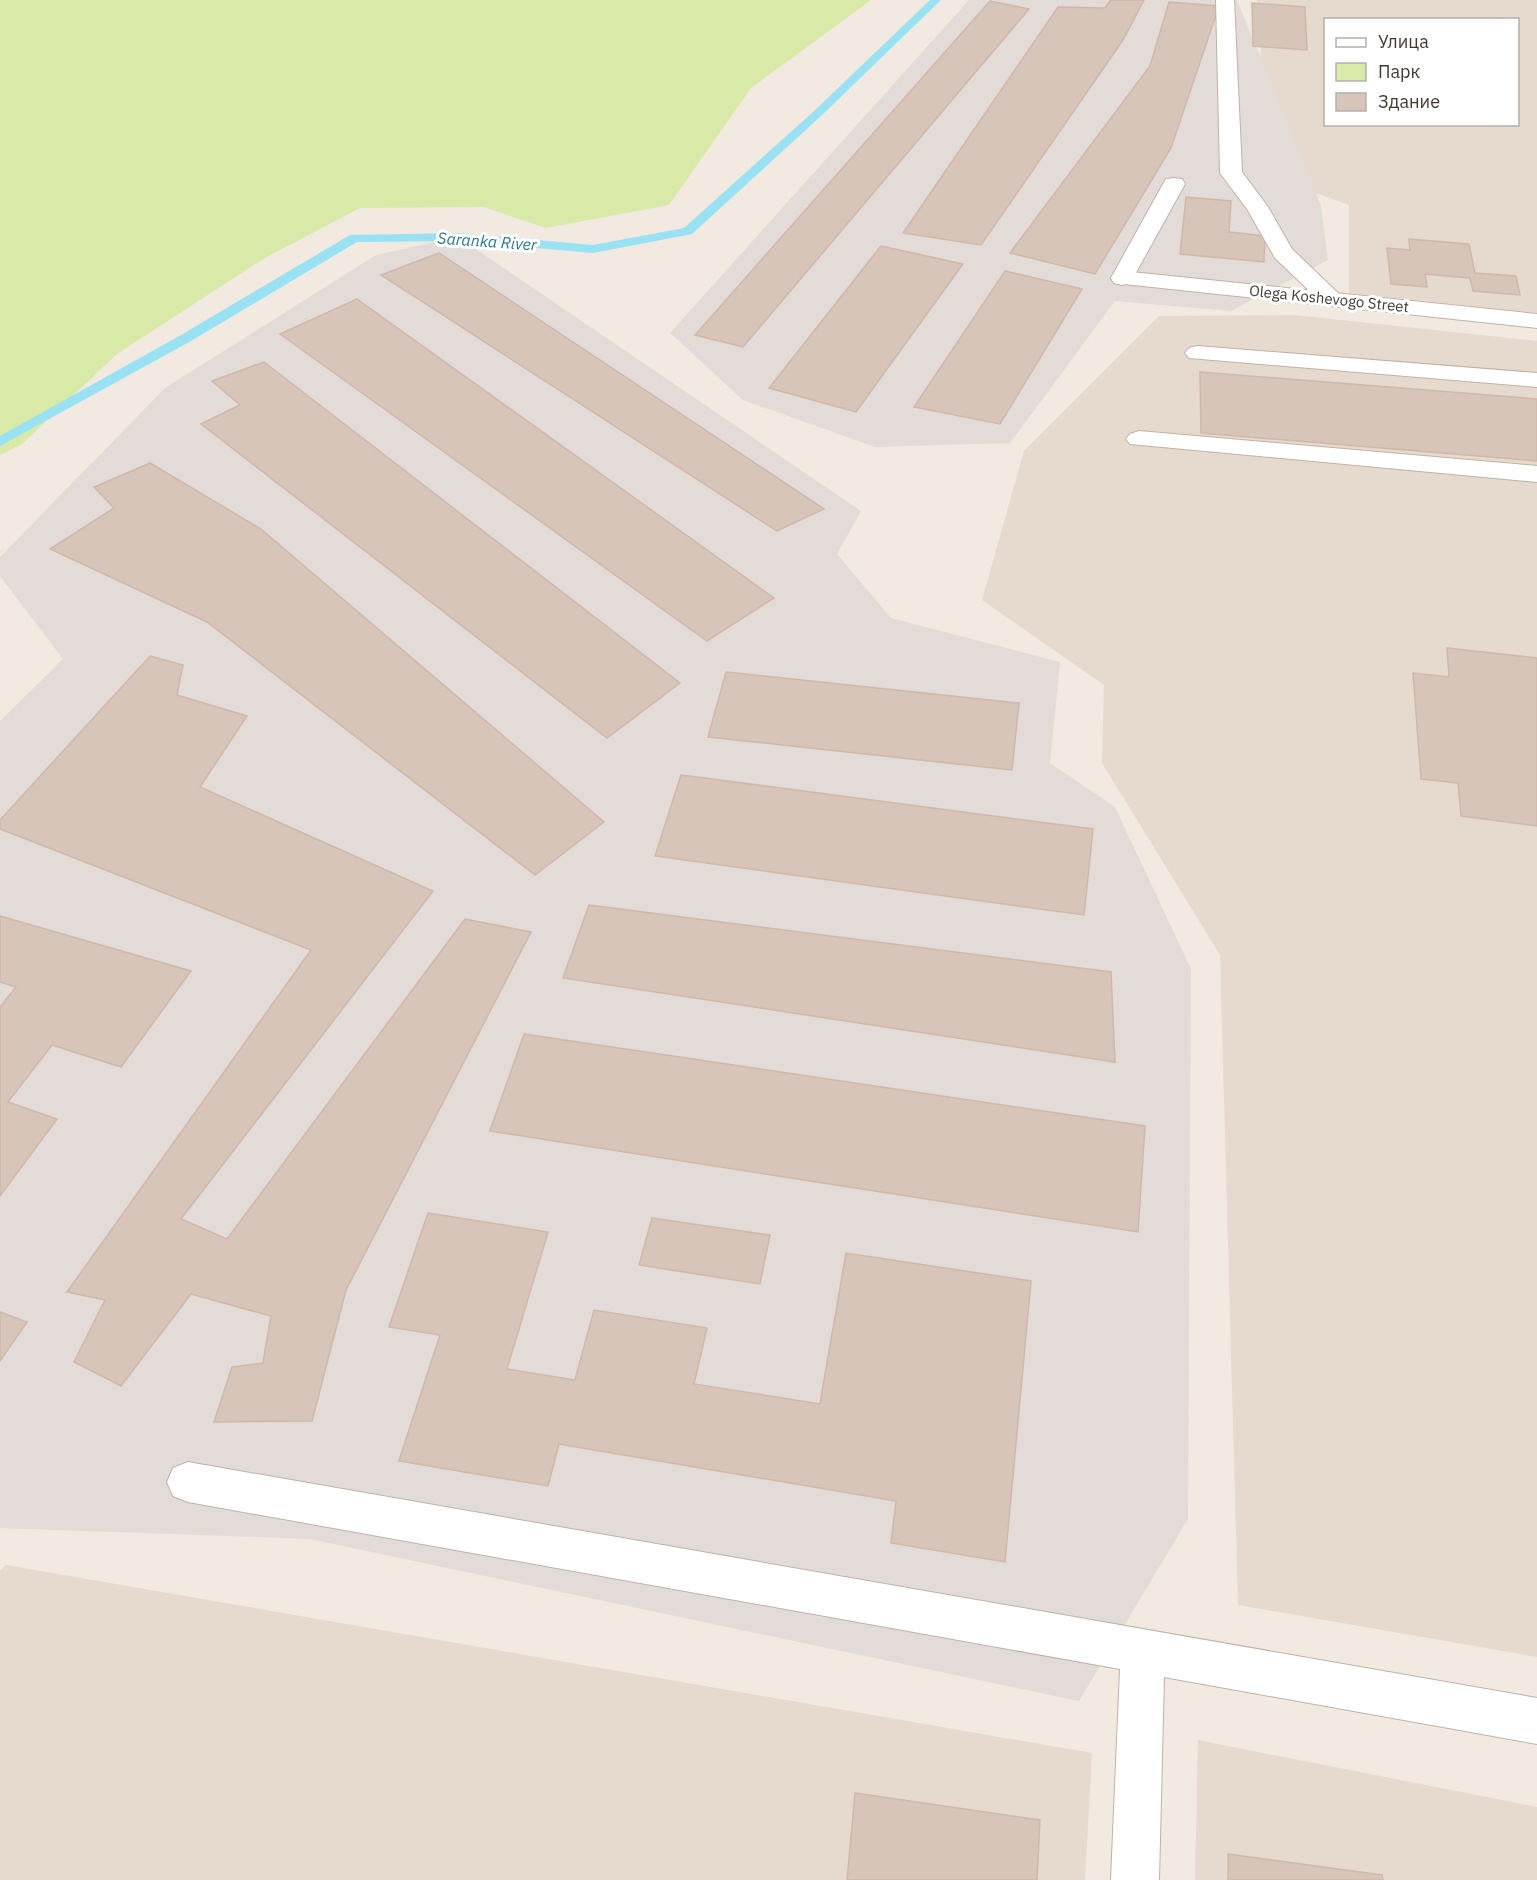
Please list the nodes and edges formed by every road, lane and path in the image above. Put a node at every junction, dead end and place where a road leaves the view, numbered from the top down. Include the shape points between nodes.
1 (1225, 0) edge
2 (1174, 184) dead end
3 (1330, 299) junction
4 (1537, 321) edge
5 (1197, 353) dead end
6 (1537, 380) edge
7 (1139, 439) dead end
8 (1537, 474) edge
9 (188, 1482) dead end
10 (1143, 1652) junction
11 (1537, 1721) edge
12 (1135, 1880) edge

1 - 3 street via 1232,173 1283,253
2 - 3 street, Olega Koshevogo Street via 1122,278
3 - 4 street, Olega Koshevogo Street
5 - 6 street
7 - 8 street
9 - 10 street
10 - 11 street
10 - 12 street

